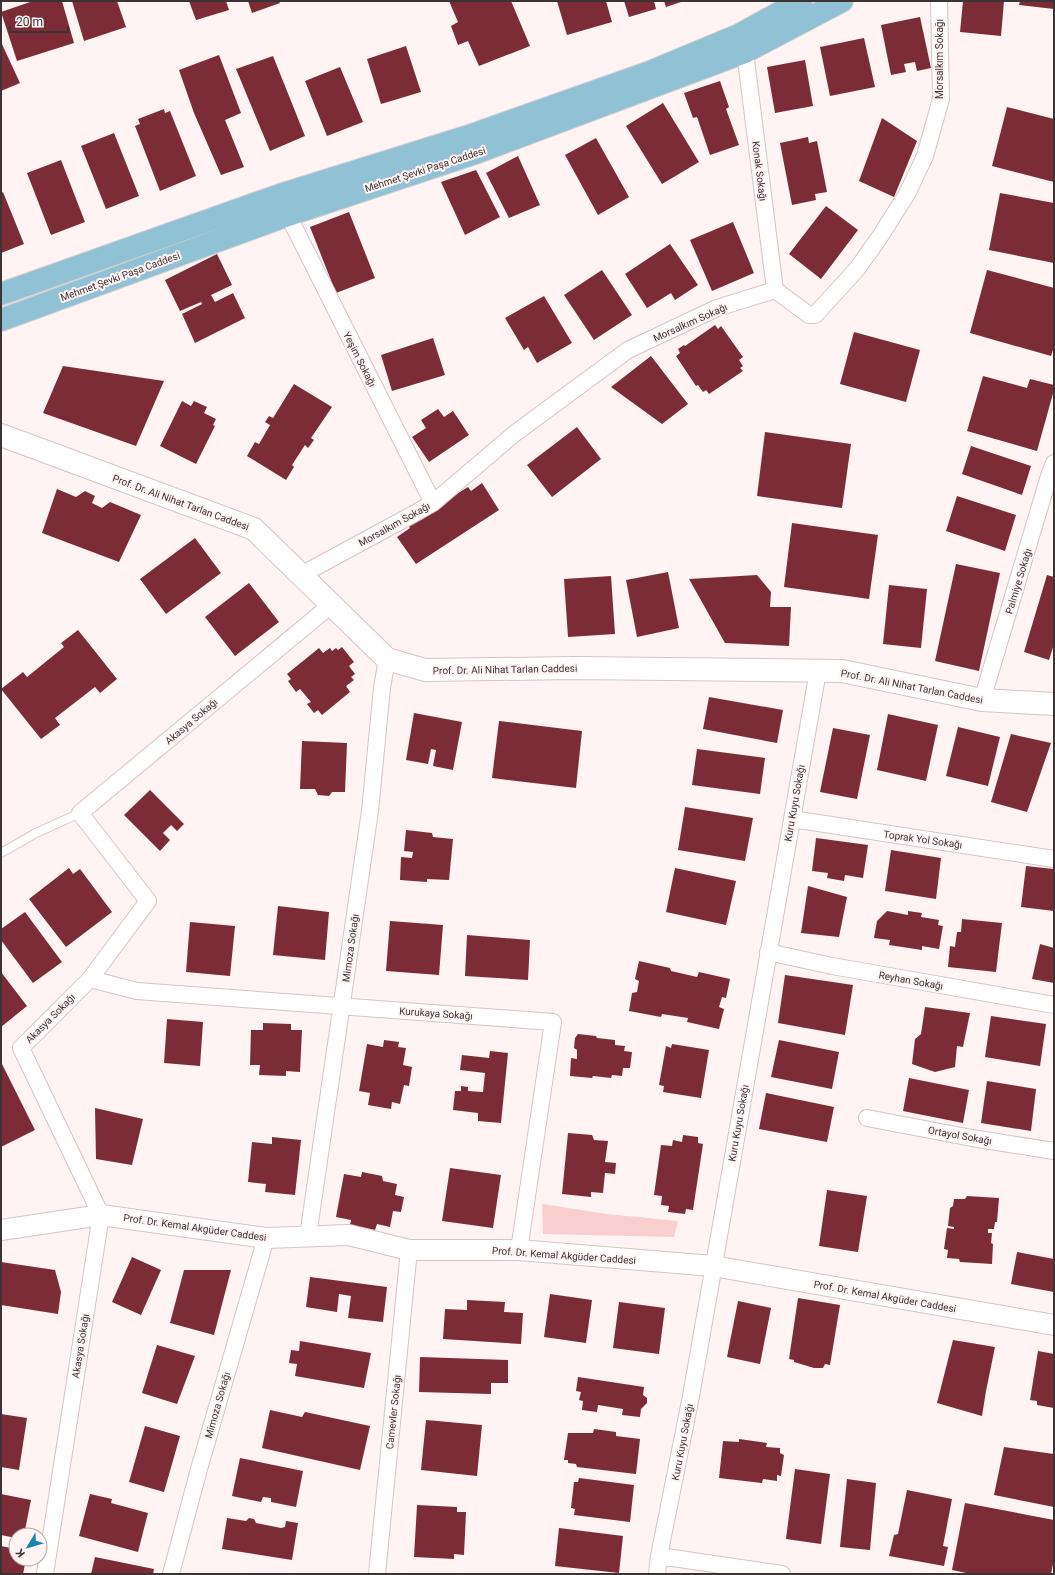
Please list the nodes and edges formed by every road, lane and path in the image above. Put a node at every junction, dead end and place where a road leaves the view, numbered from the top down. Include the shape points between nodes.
1 (801, 1) edge
2 (842, 1) edge
3 (939, 1) edge
4 (745, 52) junction
5 (288, 215) junction
6 (775, 290) junction
7 (1, 294) edge
8 (1, 320) edge
9 (1, 435) edge
10 (1054, 463) edge
11 (433, 503) junction
12 (301, 575) junction
13 (331, 605) junction
14 (387, 659) junction
15 (818, 671) junction
16 (982, 700) junction
17 (1054, 704) edge
18 (80, 813) junction
19 (792, 819) junction
20 (1, 853) edge
21 (1054, 859) edge
22 (768, 952) junction
23 (90, 979) junction
24 (1054, 1005) edge
25 (341, 1006) junction
26 (867, 1118) dead end
27 (1054, 1151) edge
28 (101, 1214) junction
29 (1, 1230) edge
30 (308, 1236) junction
31 (266, 1238) junction
32 (409, 1250) junction
33 (519, 1250) junction
34 (713, 1266) junction
35 (1054, 1325) edge
36 (659, 1556) junction
37 (45, 1574) edge
38 (171, 1574) edge
39 (377, 1574) edge
40 (657, 1574) edge
41 (782, 1574) edge

1 - 7 main road, Mehmet Şevki Paşa Caddesi via 739,35 650,72 470,136 280,195
2 - 4 main road, Mehmet Şevki Paşa Caddesi
3 - 6 street, Morsalkım Sokağı via 941,99 925,156 907,194 857,269 815,315 809,315
4 - 5 main road, Mehmet Şevki Paşa Caddesi via 478,152
4 - 6 street, Konak Sokağı
5 - 8 main road, Mehmet Şevki Paşa Caddesi
5 - 11 street, Yeşim Sokağı
6 - 11 street, Morsalkım Sokağı via 717,308 628,350 514,434
9 - 12 main road, Prof. Dr. Ali Nihat Tarlan Caddesi via 254,529
10 - 16 street, Palmiye Sokağı
11 - 12 street, Morsalkım Sokağı
12 - 13 main road, Prof. Dr. Ali Nihat Tarlan Caddesi
13 - 14 main road, Prof. Dr. Ali Nihat Tarlan Caddesi
13 - 18 street, Akasya Sokağı
14 - 15 main road, Prof. Dr. Ali Nihat Tarlan Caddesi via 425,670 583,668
14 - 25 street, Mimoza Sokağı via 370,811
15 - 16 main road, Prof. Dr. Ali Nihat Tarlan Caddesi via 842,671
15 - 19 street, Kuru Kuyu Sokağı
16 - 17 main road, Prof. Dr. Ali Nihat Tarlan Caddesi
18 - 20 lane via 36,833
18 - 23 street, Akasya Sokağı via 148,901
19 - 21 street, Toprak Yol Sokağı
19 - 22 street, Kuru Kuyu Sokağı
22 - 24 street, Reyhan Sokağı via 832,966
22 - 34 street, Kuru Kuyu Sokağı
23 - 25 street, Kurukaya Sokağı via 137,991
23 - 28 street, Akasya Sokağı via 21,1048
25 - 30 street, Mimoza Sokağı
25 - 33 street, Kurukaya Sokağı via 553,1022
26 - 27 street, Ortayol Sokağı
28 - 29 street, Prof. Dr. Kemal Akgüder Caddesi
28 - 31 street, Prof. Dr. Kemal Akgüder Caddesi
28 - 37 street, Akasya Sokağı
30 - 31 street, Prof. Dr. Kemal Akgüder Caddesi
30 - 32 street, Prof. Dr. Kemal Akgüder Caddesi via 349,1235
31 - 38 street, Mimoza Sokağı
32 - 33 street, Prof. Dr. Kemal Akgüder Caddesi
32 - 39 street, Camevler Sokağı
33 - 34 street, Prof. Dr. Kemal Akgüder Caddesi
34 - 35 street, Prof. Dr. Kemal Akgüder Caddesi
34 - 36 street, Kuru Kuyu Sokağı via 691,1396
36 - 40 street, Kuru Kuyu Sokağı
36 - 41 street

